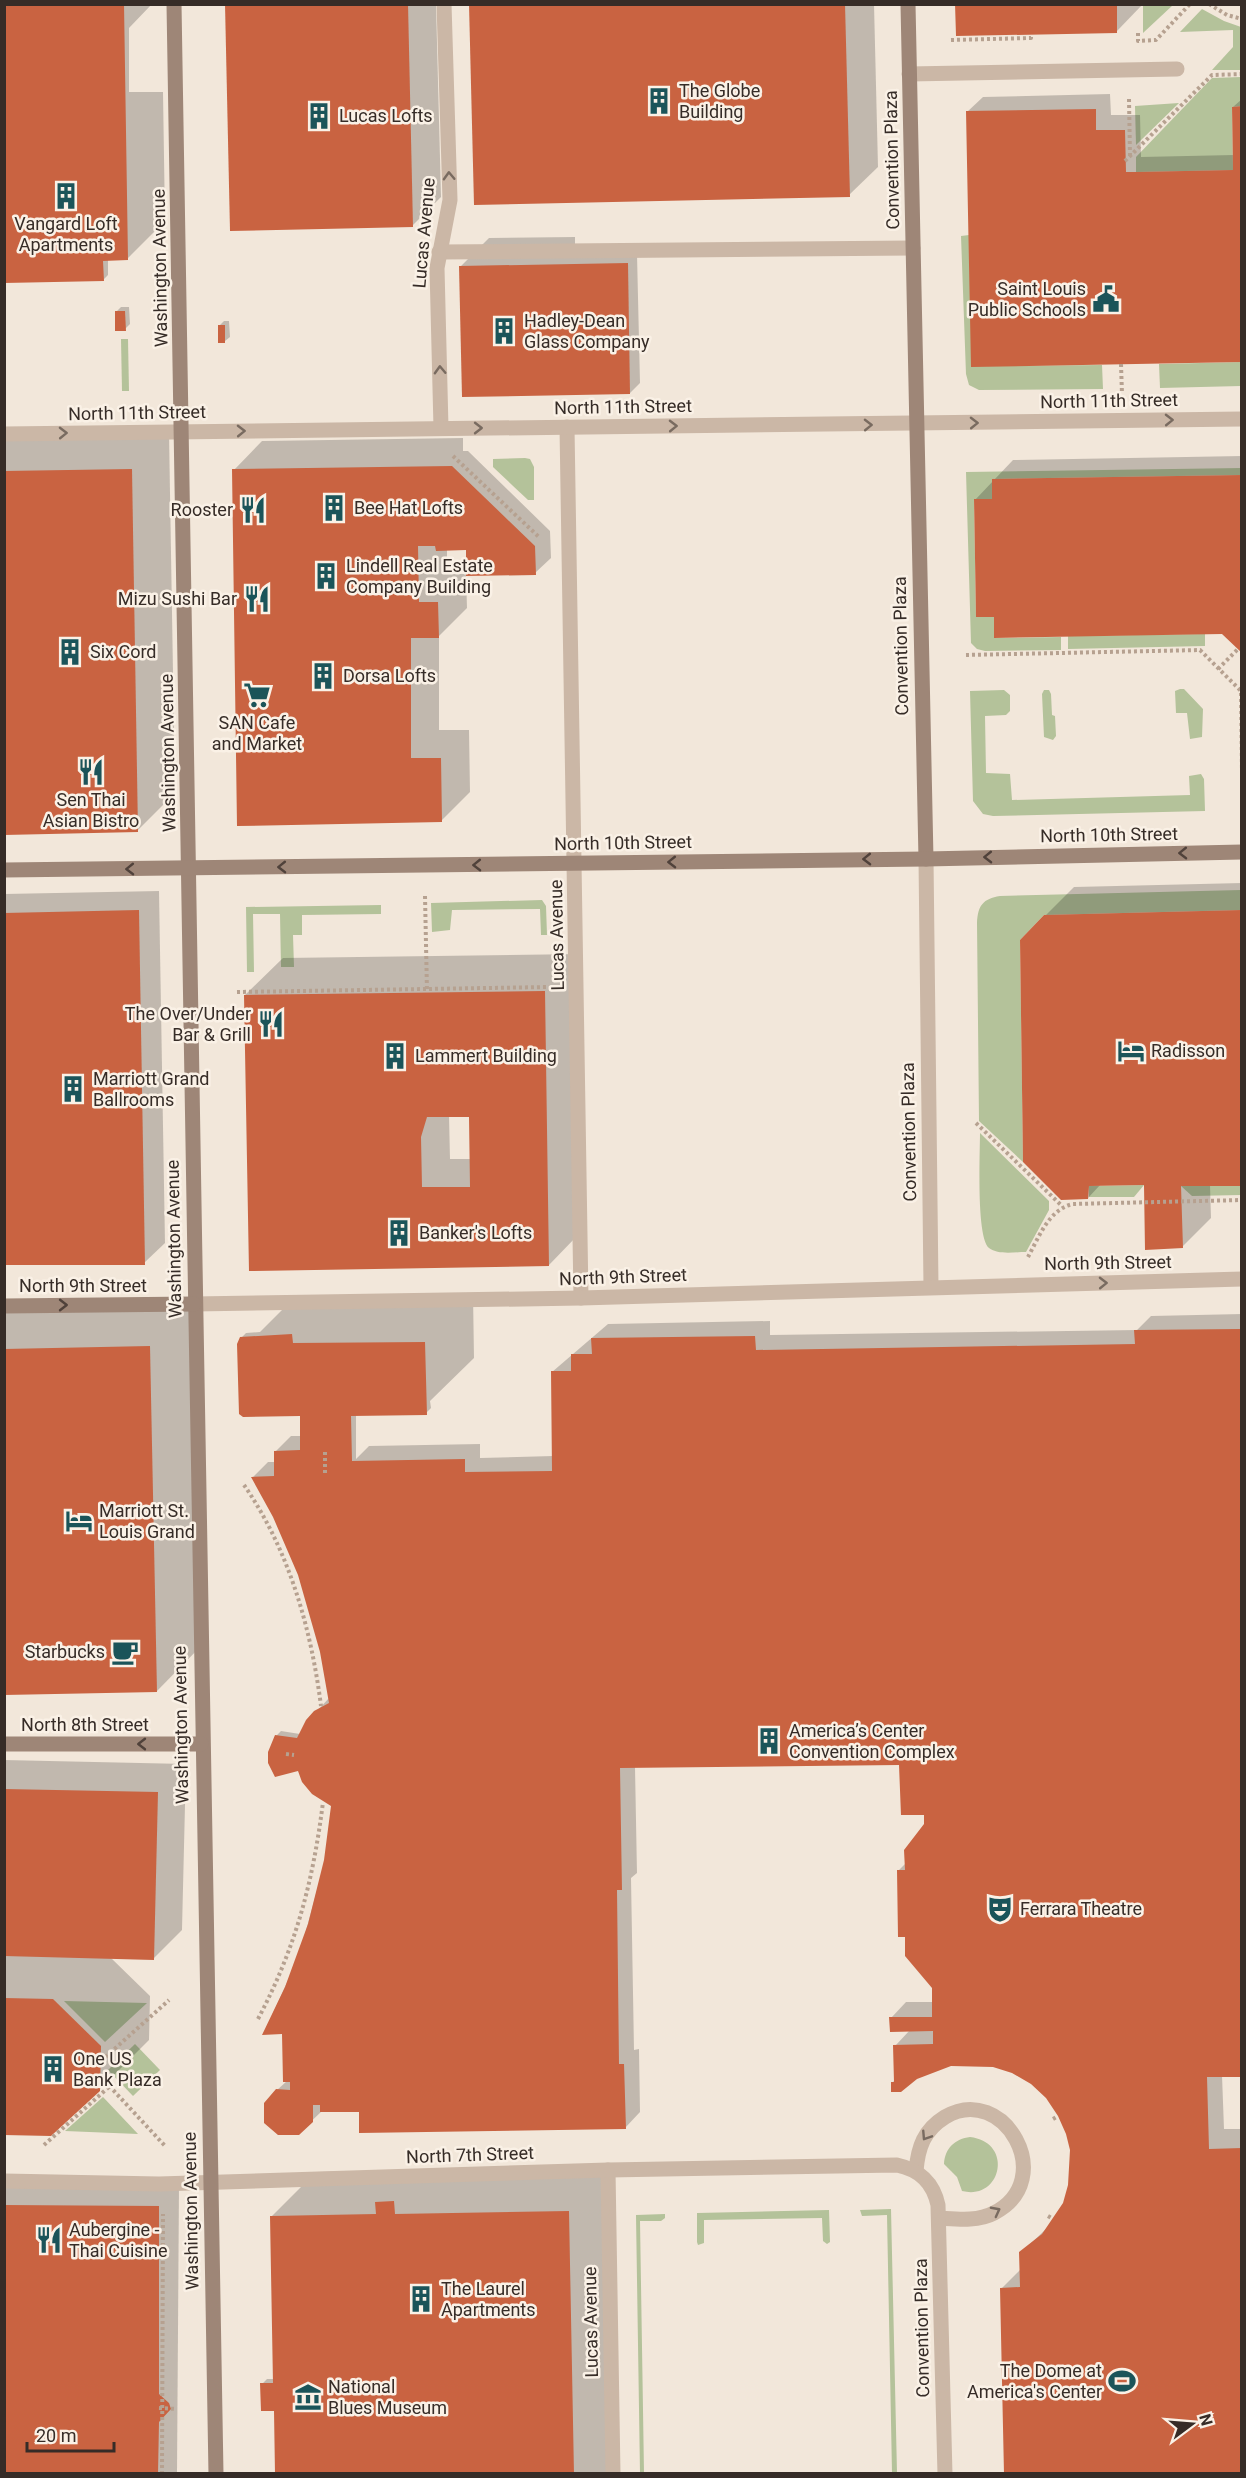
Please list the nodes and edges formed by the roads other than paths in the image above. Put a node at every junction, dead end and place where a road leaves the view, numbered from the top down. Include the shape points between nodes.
1 (174, 4) edge
2 (444, 4) edge
3 (908, 4) edge
4 (1177, 69) dead end
5 (909, 74) junction
6 (913, 248) junction
7 (439, 252) junction
8 (1242, 419) edge
9 (916, 424) junction
10 (567, 427) junction
11 (441, 428) junction
12 (183, 431) junction
13 (4, 434) edge
14 (1242, 852) edge
15 (926, 859) junction
16 (575, 863) junction
17 (189, 868) junction
18 (4, 870) edge
19 (1242, 1279) edge
20 (931, 1287) junction
21 (581, 1298) junction
22 (194, 1305) junction
23 (4, 1306) edge
24 (4, 1744) edge
25 (201, 1744) junction
26 (608, 2170) junction
27 (916, 2171) junction
28 (4, 2181) edge
29 (210, 2182) junction
30 (939, 2218) junction
31 (216, 2474) edge
32 (613, 2474) edge
33 (945, 2474) edge

1 - 12 street, Washington Avenue
7 -> 2 street, Lucas Avenue via 450,200
3 - 5 street, Convention Plaza
4 - 5 street
5 - 6 street, Convention Plaza
6 - 7 street
6 - 9 street, Convention Plaza
11 -> 7 street, Lucas Avenue
9 -> 8 street, North 11th Street
10 -> 9 street, North 11th Street
9 - 15 street, Convention Plaza
11 -> 10 street, North 11th Street
10 - 16 street, Lucas Avenue
12 -> 11 street, North 11th Street
13 -> 12 street, North 11th Street
12 - 17 street, Washington Avenue
14 -> 15 street, North 10th Street
15 -> 16 street, North 10th Street
15 - 20 street, Convention Plaza
16 -> 17 street, North 10th Street
16 - 21 street, Lucas Avenue
17 -> 18 street, North 10th Street
17 - 22 street, Washington Avenue
20 -> 19 street, North 9th Street
20 - 21 street, North 9th Street
21 - 22 street, North 9th Street
23 -> 22 street, North 9th Street
22 - 25 street, Washington Avenue
25 -> 24 street, North 8th Street
25 - 29 street, Washington Avenue
26 - 27 street, North 7th Street via 897,2165
26 - 29 street, North 7th Street
26 - 32 street, Lucas Avenue
27 - 30 street, Convention Plaza via 935,2194
30 -> 27 street via 976,2218 1006,2205 1023,2177 1020,2144 999,2119 983,2112 948,2115 923,2138
28 - 29 street, North 7th Street
29 - 31 street, Washington Avenue
30 - 33 street, Convention Plaza

